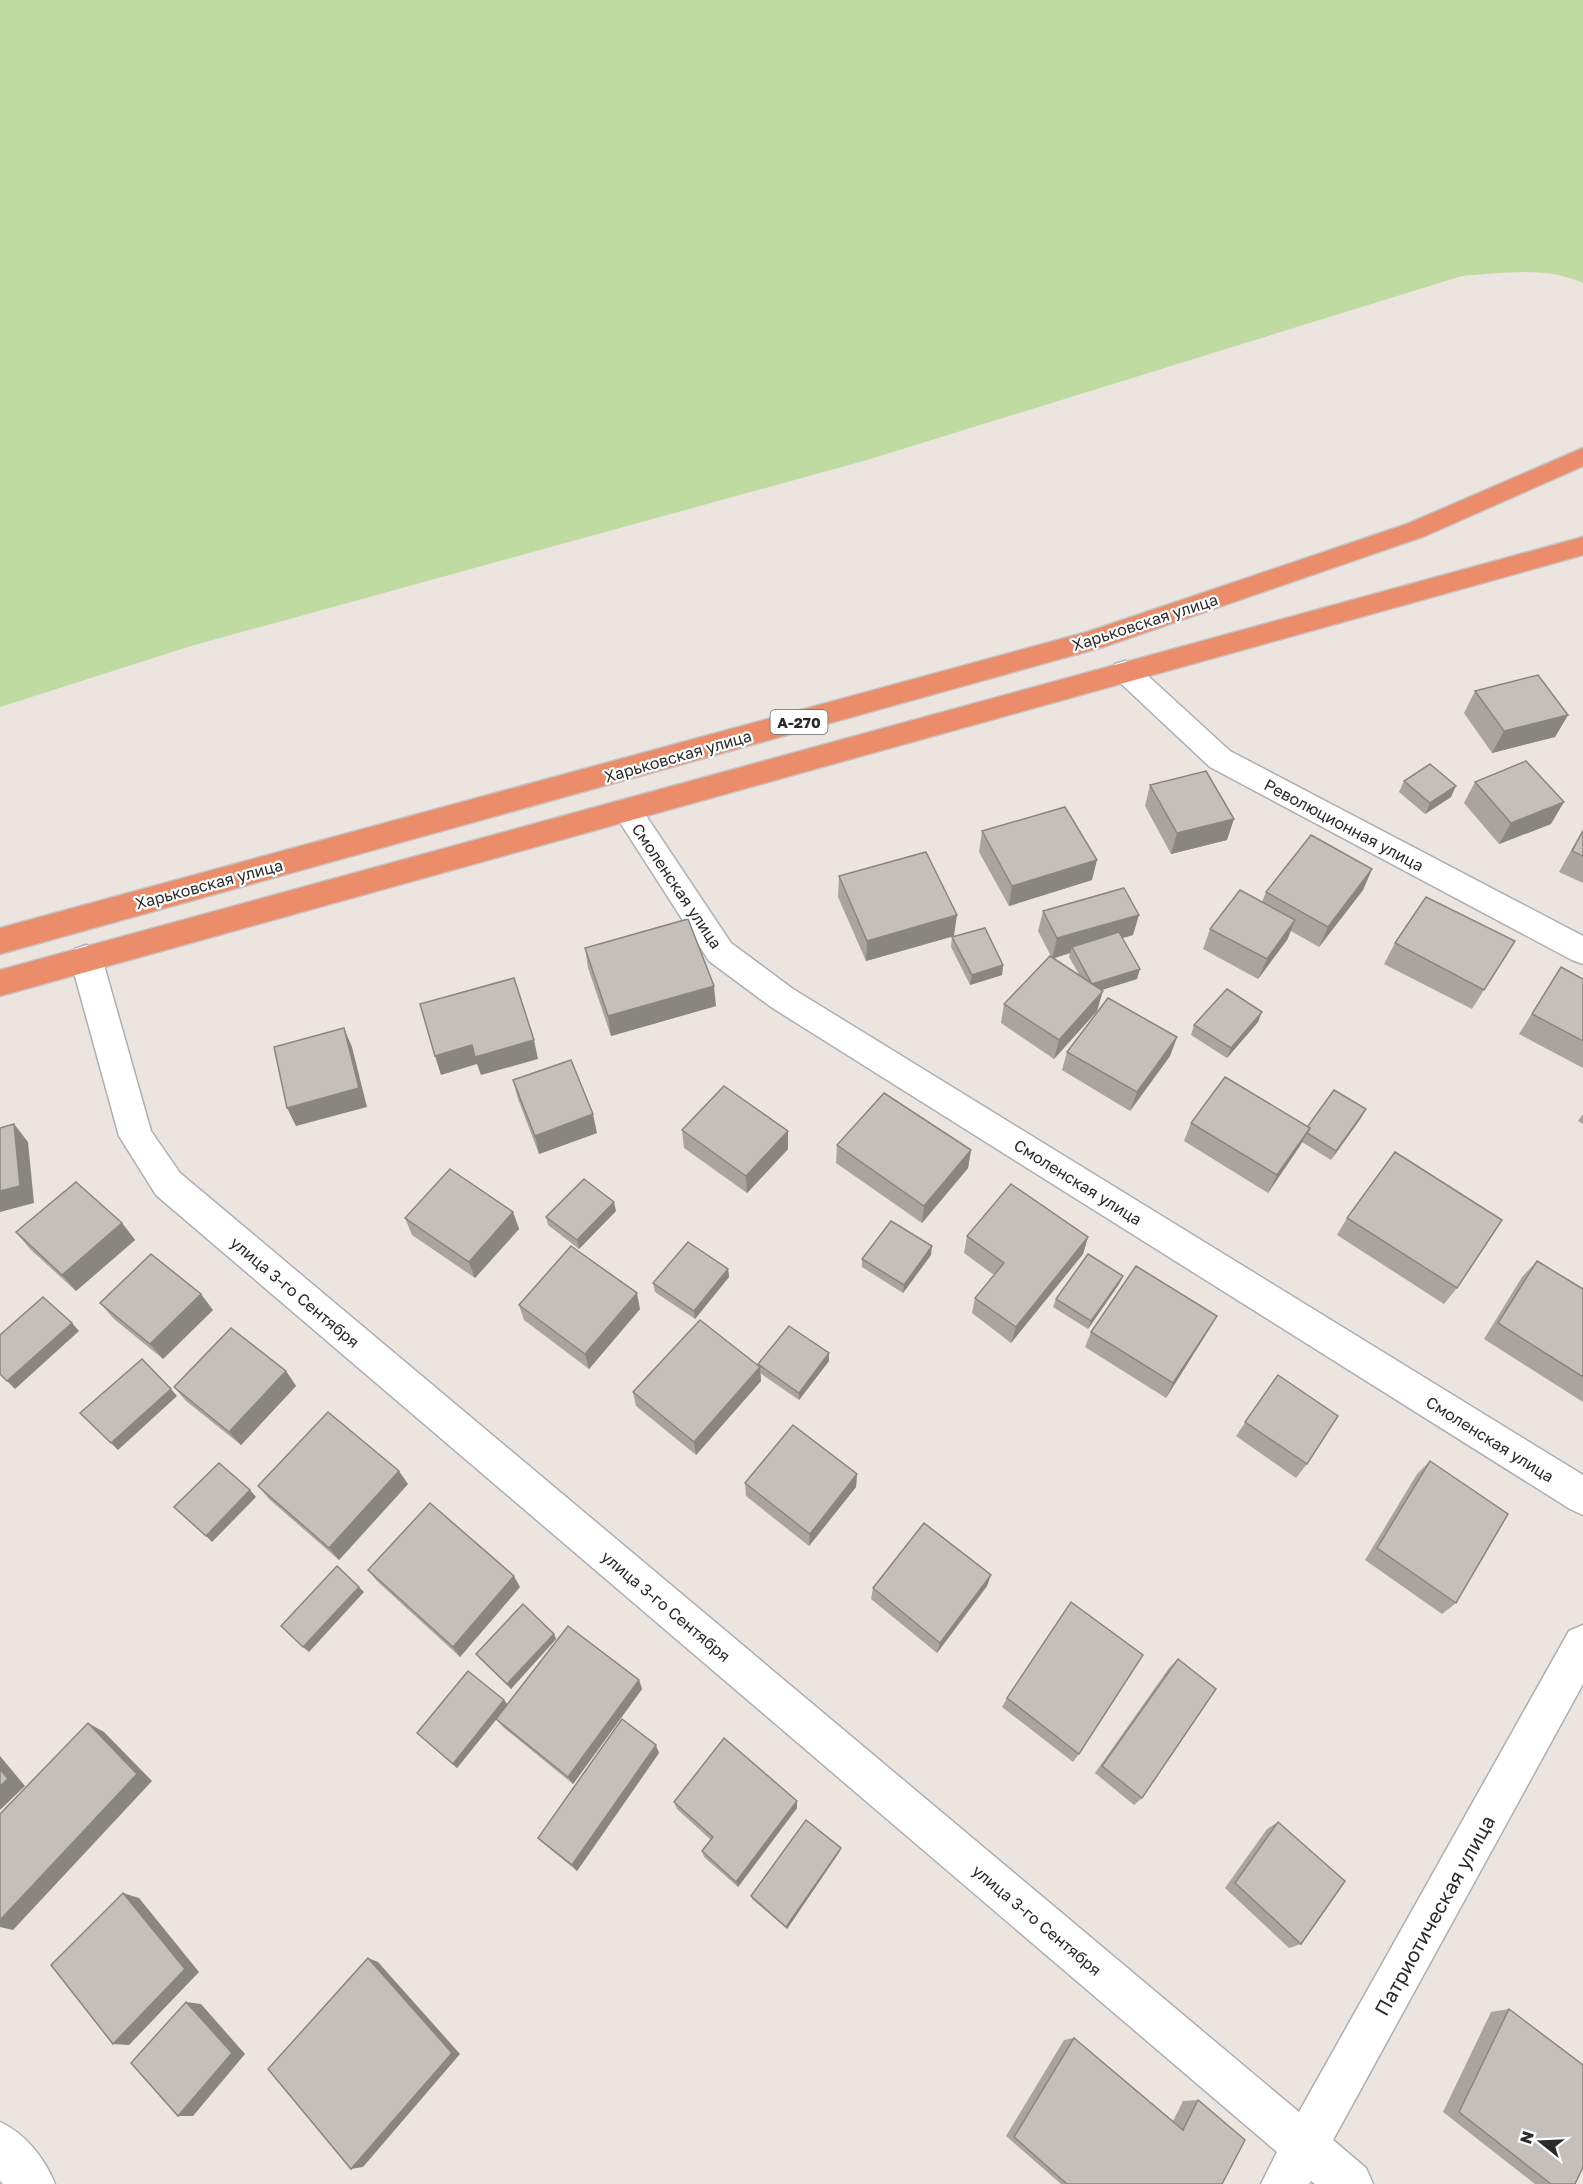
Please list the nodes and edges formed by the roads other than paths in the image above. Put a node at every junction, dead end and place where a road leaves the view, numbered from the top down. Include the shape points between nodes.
1 (1583, 456) edge
2 (1583, 546) edge
3 (1125, 671) junction
4 (627, 810) junction
5 (0, 941) edge
6 (1583, 951) edge
7 (86, 958) junction
8 (0, 983) edge
9 (1583, 1496) edge
10 (1583, 1645) edge
11 (0, 2145) edge
12 (1305, 2146) junction
13 (32, 2184) edge
14 (1284, 2184) edge
15 (1350, 2184) edge

1 - 5 highway, Харьковская улица / А-270 via 1416,530 1093,640
2 - 3 highway, А-270
3 - 4 highway, А-270
3 - 6 street, Революционная улица via 1220,759
4 - 7 highway, А-270
4 - 9 street, Смоленская улица via 720,952 782,998
7 - 8 highway, А-270
7 - 12 street, улица 3-го Сентября via 136,1136 168,1184
10 - 12 street, Патриотическая улица
11 - 13 street
12 - 14 street, Патриотическая улица
12 - 15 street, улица 3-го Сентября

